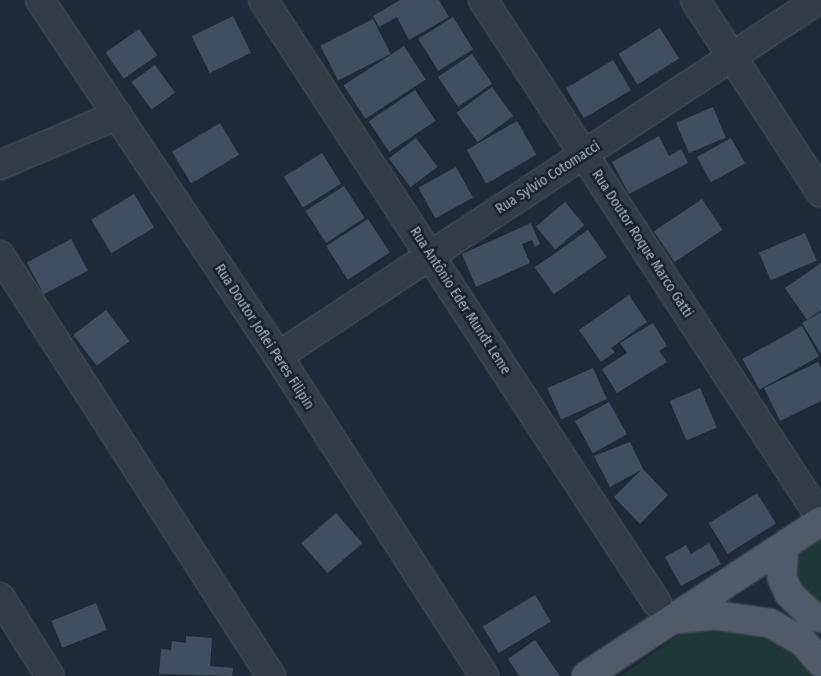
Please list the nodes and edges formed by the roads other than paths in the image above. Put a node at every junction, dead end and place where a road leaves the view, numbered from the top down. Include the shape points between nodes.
1 (40, 0) edge
2 (263, 0) edge
3 (483, 0) edge
4 (695, 0) edge
5 (818, 0) edge
6 (733, 56) junction
7 (118, 115) junction
8 (584, 155) junction
9 (0, 166) edge
10 (821, 193) edge
11 (0, 255) edge
12 (430, 255) junction
13 (278, 356) junction
14 (821, 519) edge
15 (784, 547) junction
16 (0, 597) edge
17 (665, 611) junction
18 (821, 618) edge
19 (821, 662) edge
20 (50, 676) edge
21 (271, 676) edge
22 (484, 676) edge
23 (586, 676) edge

1 - 7 street, Rua Doutor Joflei Peres Filipin
2 - 12 street, Rua Antônio Eder Mundt Leme
3 - 8 street, Rua Doutor Roque Marco Gatti
4 - 6 street
5 - 6 street, Rua Sylvio Cotomacci
6 - 8 street, Rua Sylvio Cotomacci
6 - 10 street
7 - 9 street
7 - 13 street, Rua Doutor Joflei Peres Filipin
8 - 12 street, Rua Sylvio Cotomacci
8 - 14 street, Rua Doutor Roque Marco Gatti
11 - 21 street
12 - 13 street, Rua Sylvio Cotomacci
12 - 17 street, Rua Antônio Eder Mundt Leme
13 - 22 street, Rua Doutor Joflei Peres Filipin
14 - 15 main road
15 - 17 main road
15 - 18 main road via 782,578 789,594 813,616
16 - 20 street
17 - 19 main road via 770,623 803,642
17 - 23 main road

